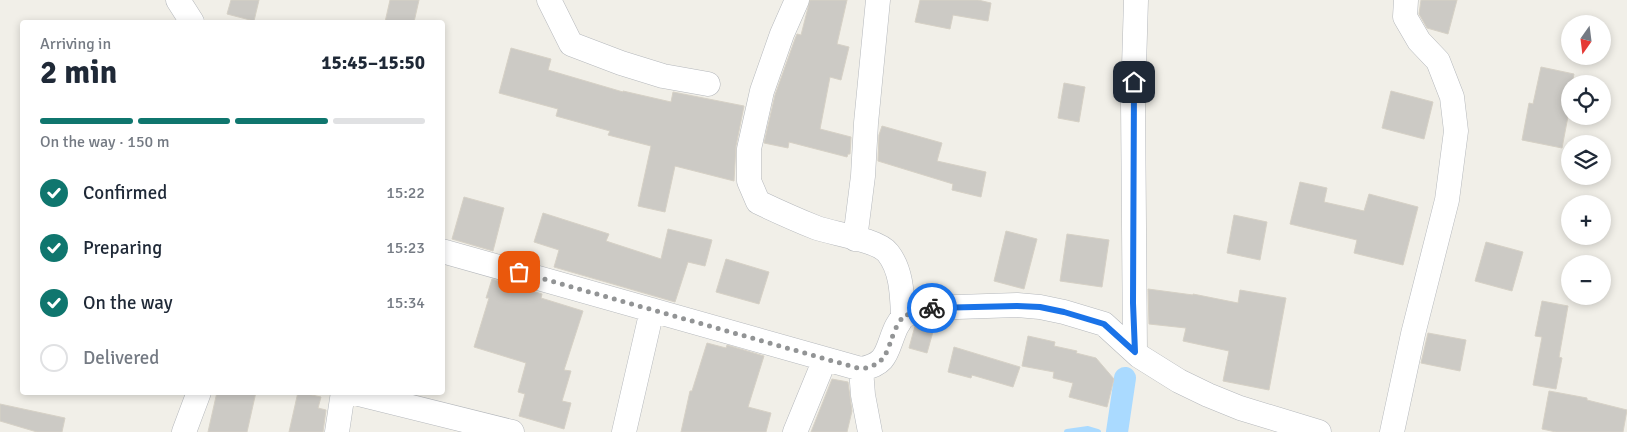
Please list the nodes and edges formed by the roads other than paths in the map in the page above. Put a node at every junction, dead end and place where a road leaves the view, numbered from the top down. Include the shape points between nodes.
1 (178, 0) edge
2 (549, 0) edge
3 (797, 0) edge
4 (878, 0) edge
5 (1136, 0) edge
6 (1406, 0) edge
7 (191, 20) edge
8 (708, 84) dead end
9 (854, 239) junction
10 (445, 252) edge
11 (652, 310) junction
12 (903, 316) junction
13 (1135, 352) junction
14 (825, 359) junction
15 (861, 369) junction
16 (198, 395) edge
17 (343, 395) edge
18 (363, 395) edge
19 (184, 432) edge
20 (337, 432) edge
21 (512, 432) edge
22 (624, 432) edge
23 (795, 432) edge
24 (870, 432) edge
25 (1319, 432) edge
26 (1392, 432) edge

1 - 7 street
2 - 8 street via 571,44 664,76
3 - 9 street via 762,91 749,149 749,181 758,202 818,228
4 - 9 street via 863,176
5 - 13 street via 1133,100
6 - 26 street via 1405,17 1419,41 1438,61 1452,97 1456,131 1447,200
9 - 12 street via 881,246 889,254 902,287
10 - 11 street
11 - 14 street
11 - 22 street
12 - 13 street via 927,308 1040,307 1104,324
12 - 15 street via 882,361
13 - 25 street via 1208,395
14 - 15 street
14 - 23 street
15 - 24 street
16 - 19 street
17 - 20 street
18 - 21 street

